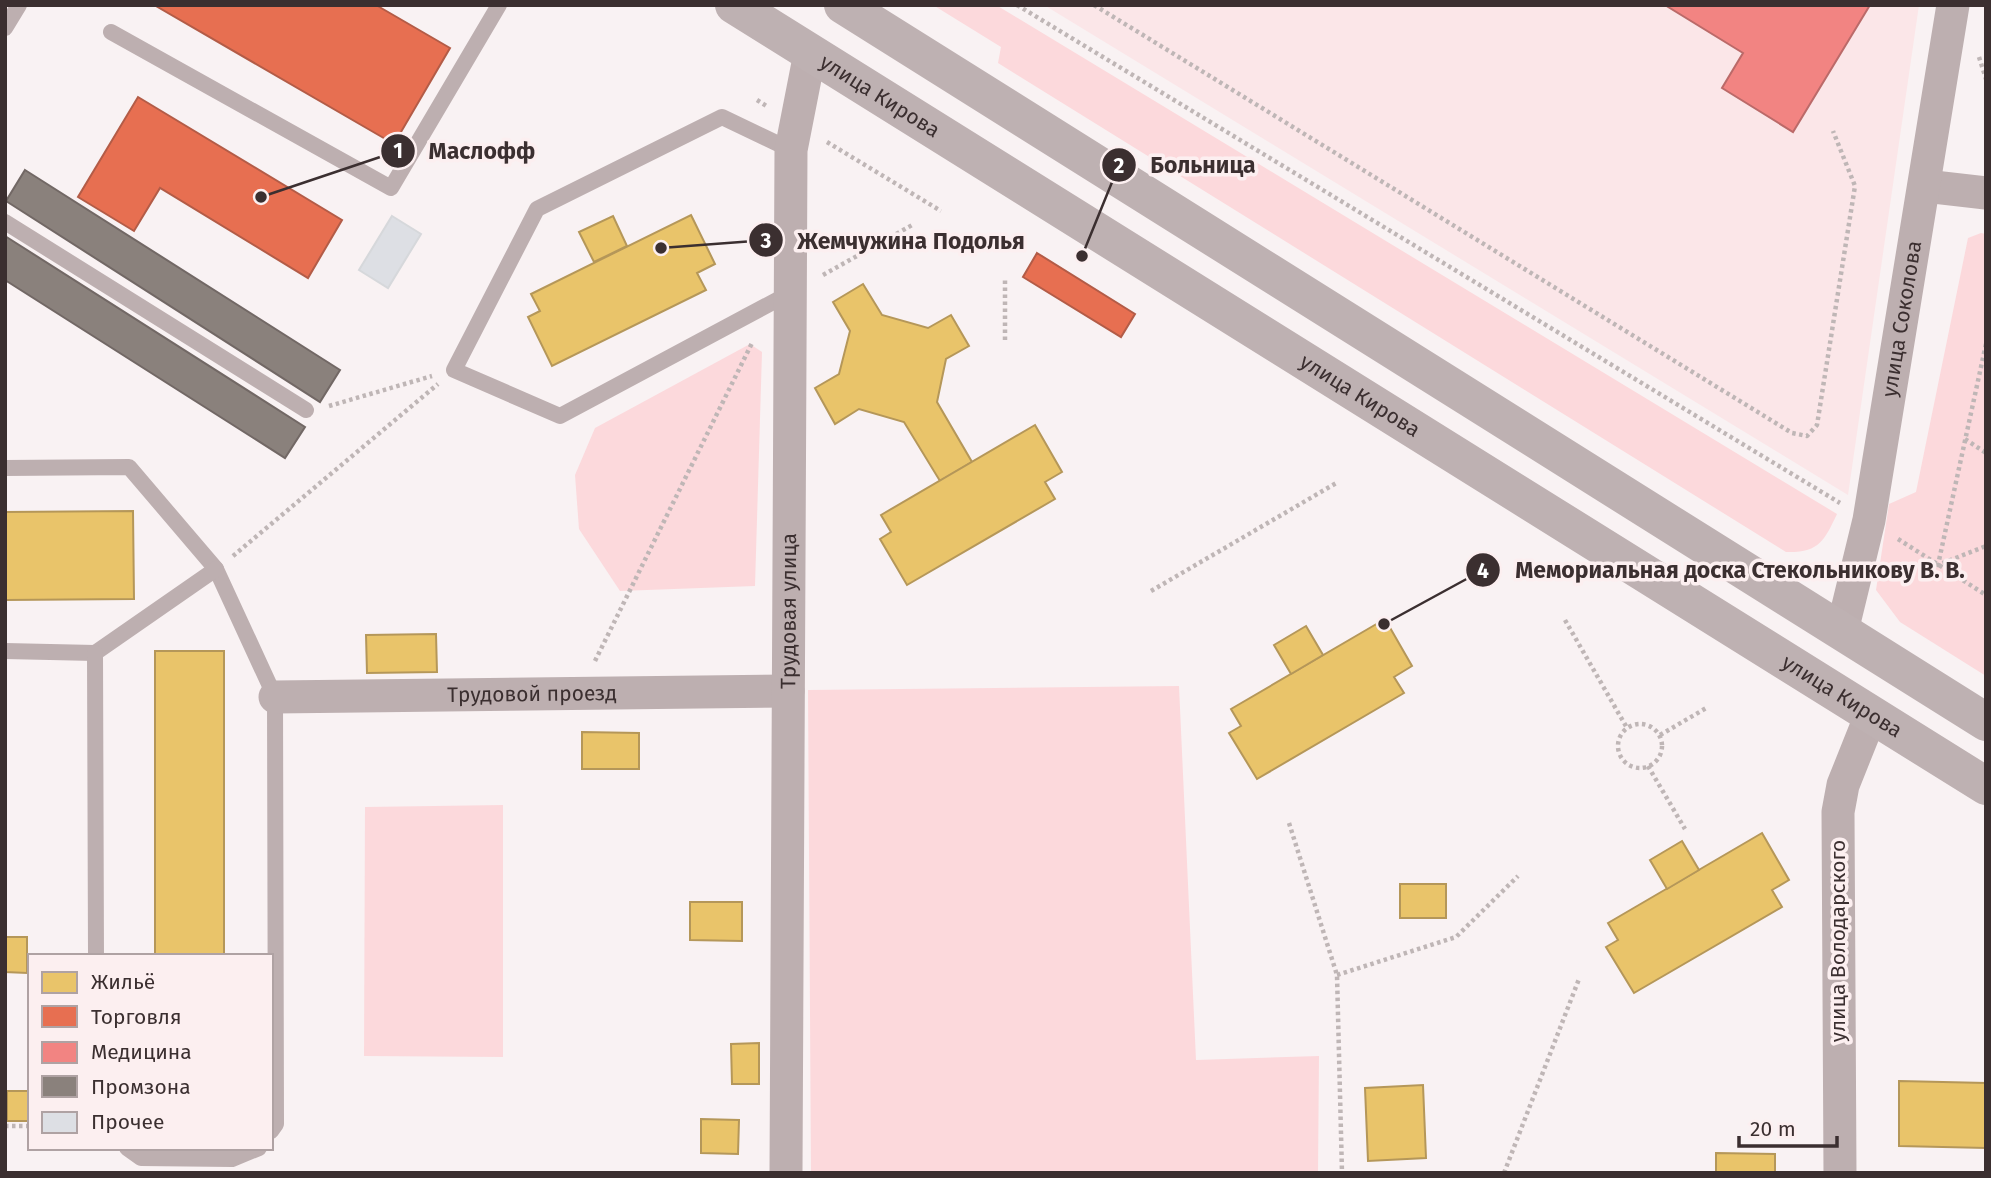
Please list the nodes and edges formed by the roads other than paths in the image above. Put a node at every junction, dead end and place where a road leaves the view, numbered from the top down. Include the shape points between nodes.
1 (19, 5) edge
2 (499, 5) edge
3 (760, 5) edge
4 (844, 5) edge
5 (1953, 5) edge
6 (735, 6) edge
7 (5, 28) edge
8 (111, 32) dead end
9 (810, 53) junction
10 (794, 137) junction
11 (1925, 186) junction
12 (1986, 193) edge
13 (5, 222) edge
14 (1233, 250) junction
15 (1200, 296) junction
16 (790, 307) junction
17 (306, 410) road end
18 (5, 468) edge
19 (216, 569) junction
20 (1842, 631) junction
21 (5, 650) edge
22 (95, 653) junction
23 (1824, 685) junction
24 (789, 691) junction
25 (275, 697) junction
26 (1871, 715) junction
27 (1986, 722) edge
28 (1986, 786) edge
29 (96, 954) edge
30 (273, 1128) edge
31 (130, 1150) edge
32 (254, 1150) edge
33 (786, 1173) edge
34 (1840, 1173) edge

1 - 7 lane
2 - 8 lane via 391,188
3 - 6 main road
4 - 14 main road
5 - 11 street, улица Соколова
6 - 9 main road, улица Кирова
9 - 10 street, Трудовая улица
9 - 15 main road, улица Кирова
10 - 16 street, Трудовая улица
10 - 16 lane via 722,117 537,209 454,370 560,416
11 - 12 street
11 - 20 street, улица Соколова via 1869,520
13 - 17 lane
14 - 15 main road via 1209,251 1198,260 1194,284
14 - 20 main road
15 - 23 main road, улица Кирова
16 - 24 street, Трудовая улица
18 - 19 lane via 129,467
19 - 22 lane
19 - 25 lane
20 - 23 main road
20 - 27 main road
21 - 22 lane
22 - 29 lane
23 - 26 main road, улица Кирова
24 - 25 street, Трудовой проезд
24 - 33 street, Трудовая улица
25 - 30 lane
26 - 28 main road, улица Кирова
26 - 34 street, улица Володарского via 1843,785 1838,812
31 - 32 lane via 141,1158 232,1159

